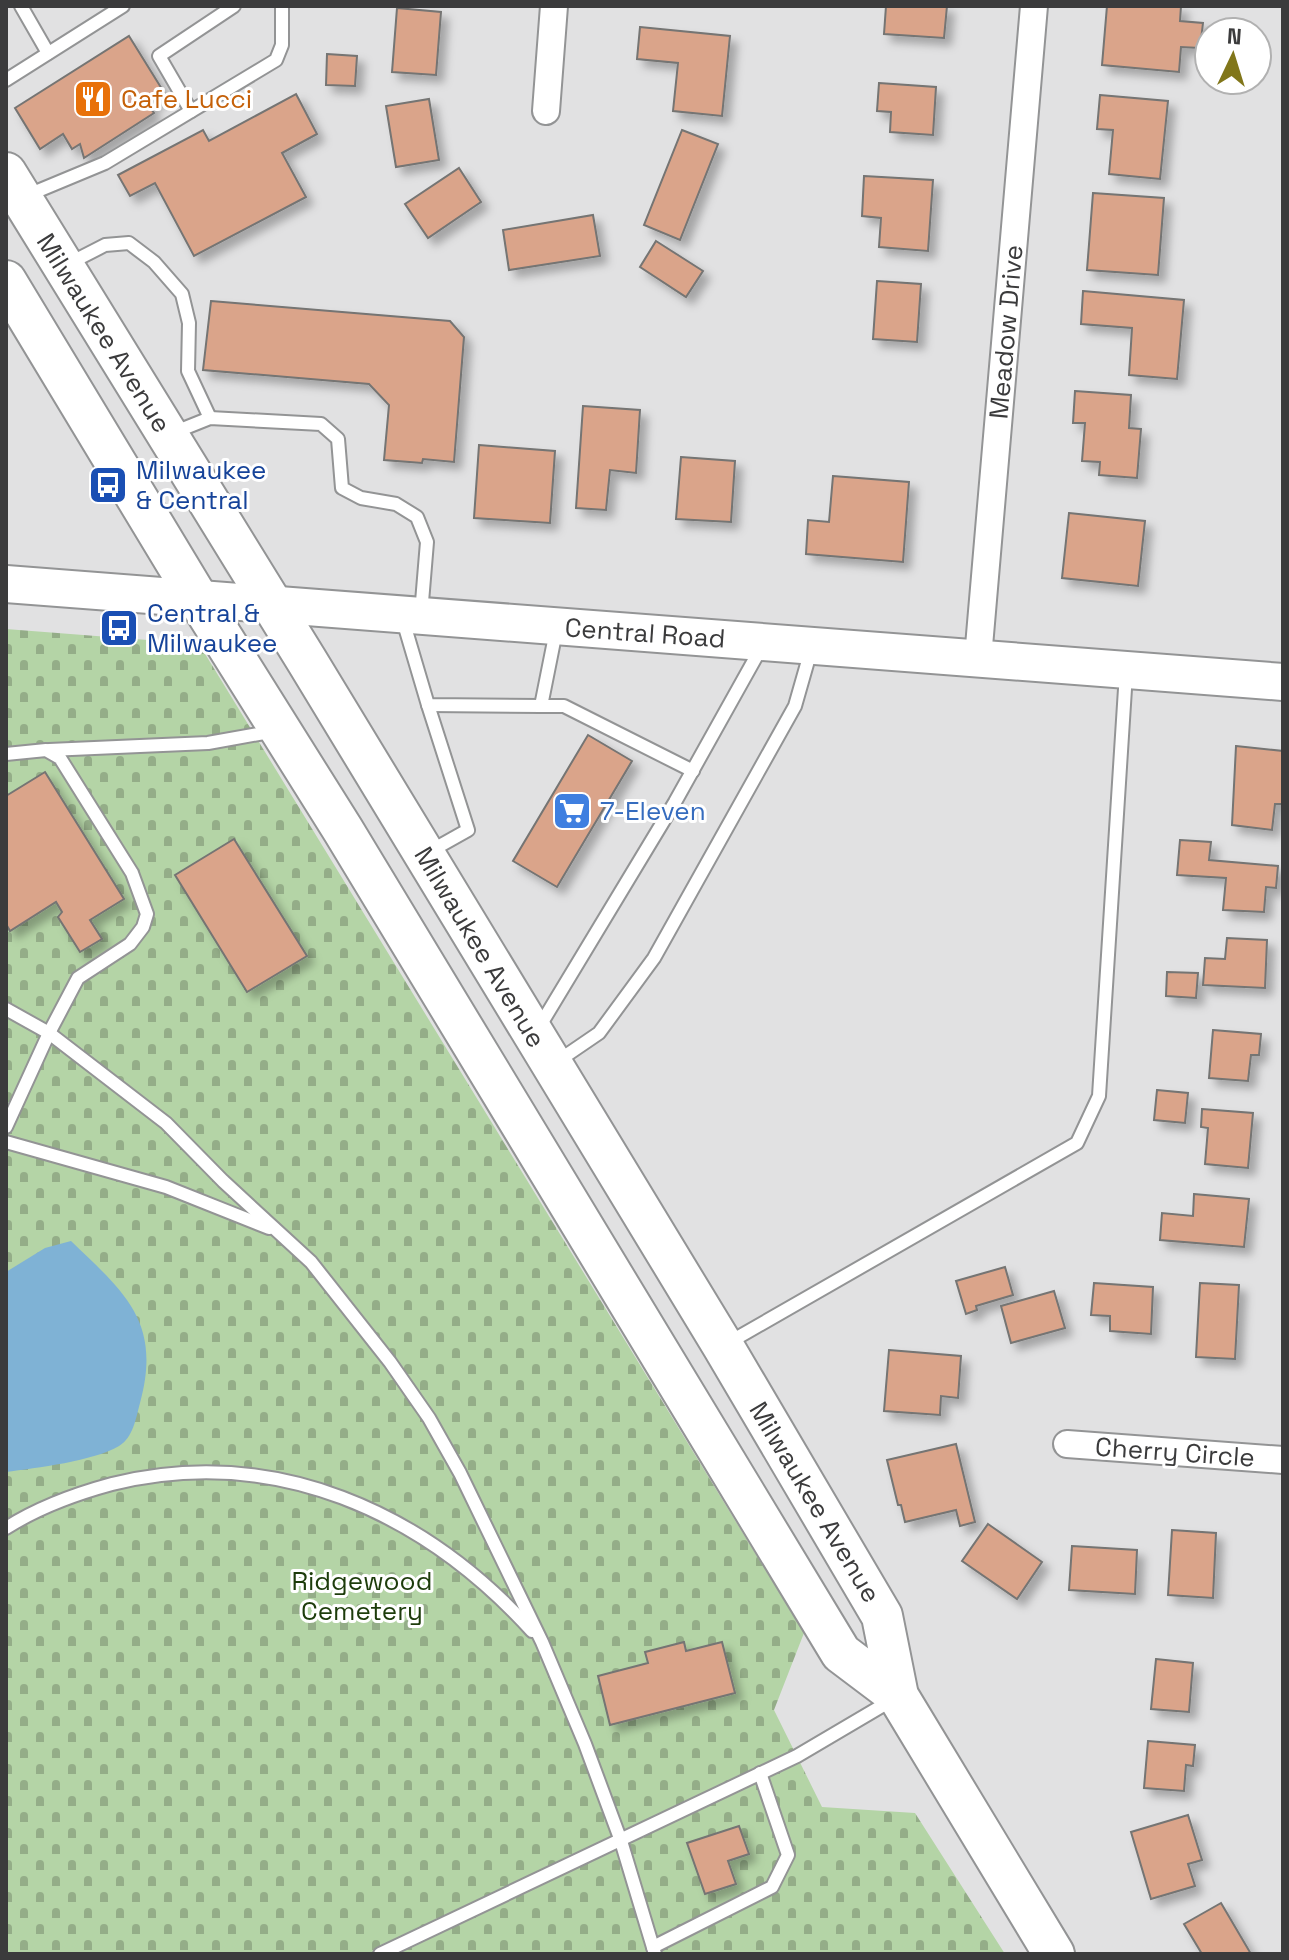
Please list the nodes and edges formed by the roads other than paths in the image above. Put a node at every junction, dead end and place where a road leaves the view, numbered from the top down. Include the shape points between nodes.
1 (21, 6) edge
2 (123, 6) edge
3 (234, 6) edge
4 (282, 6) edge
5 (554, 6) edge
6 (1034, 6) edge
7 (48, 53) junction
8 (6, 80) edge
9 (191, 111) junction
10 (546, 111) dead end
11 (13, 186) edge
12 (64, 267) junction
13 (6, 281) edge
14 (210, 418) junction
15 (168, 435) junction
16 (6, 584) edge
17 (198, 599) junction
18 (272, 604) junction
19 (411, 615) junction
20 (557, 626) junction
21 (765, 642) junction
22 (813, 646) junction
23 (978, 658) junction
24 (1126, 670) junction
25 (1283, 682) edge
26 (428, 705) junction
27 (541, 706) junction
28 (278, 726) junction
29 (46, 750) junction
30 (6, 754) edge
31 (693, 771) junction
32 (424, 854) junction
33 (6, 1009) edge
34 (49, 1033) junction
35 (543, 1050) junction
36 (6, 1127) edge
37 (6, 1142) edge
38 (277, 1232) junction
39 (723, 1346) junction
40 (1067, 1444) dead end
41 (1283, 1460) edge
42 (6, 1528) edge
43 (542, 1642) junction
44 (898, 1696) junction
45 (760, 1773) junction
46 (621, 1841) junction
47 (654, 1950) edge
48 (380, 1954) edge
49 (1054, 1954) edge

1 - 7 lane
2 - 7 lane
3 - 9 lane via 159,56
4 - 9 lane via 282,45 276,60
5 - 10 street
6 - 23 street, Meadow Drive
7 - 8 lane
9 - 11 lane via 105,163
11 - 12 main road, Milwaukee Avenue
12 - 14 lane via 105,245 129,243 154,262 182,294 189,323 188,371
12 - 15 main road, Milwaukee Avenue
13 - 17 main road
14 - 15 lane
14 - 19 lane via 321,424 338,439 342,488 361,498 396,504 417,517 427,542
15 - 18 main road, Milwaukee Avenue
16 - 17 main road, Central Road
17 - 18 main road, Central Road
17 - 28 main road
18 - 19 main road, Central Road
18 - 32 main road, Milwaukee Avenue
19 - 20 main road, Central Road
19 - 26 lane
20 - 21 main road, Central Road
20 - 27 lane
21 - 22 main road, Central Road
21 - 31 lane
22 - 23 main road, Central Road
22 - 35 lane via 795,706 654,958 599,1033
23 - 24 main road, Central Road
24 - 25 main road, Central Road
24 - 39 lane via 1099,1096 1077,1143
26 - 27 lane
26 - 32 lane via 468,830
27 - 31 lane via 564,706
28 - 29 lane via 208,743
28 - 44 main road via 841,1653
29 - 30 lane
29 - 34 lane via 60,758 132,873 147,914 130,944 78,978
31 - 35 lane
32 - 35 main road, Milwaukee Avenue
33 - 34 lane
34 - 36 lane
34 - 38 lane via 166,1123
35 - 39 main road, Milwaukee Avenue
37 - 38 lane via 166,1187
38 - 43 lane via 343,1300 429,1418
39 - 44 main road, Milwaukee Avenue via 882,1616
40 - 41 street, Cherry Circle
42 - 43 lane via 58,1501 139,1478 227,1471 273,1477 342,1497 417,1533 502,1598
43 - 46 lane
44 - 45 lane
44 - 49 main road
45 - 46 lane
45 - 47 lane via 788,1855 772,1887
46 - 47 lane
46 - 48 lane

